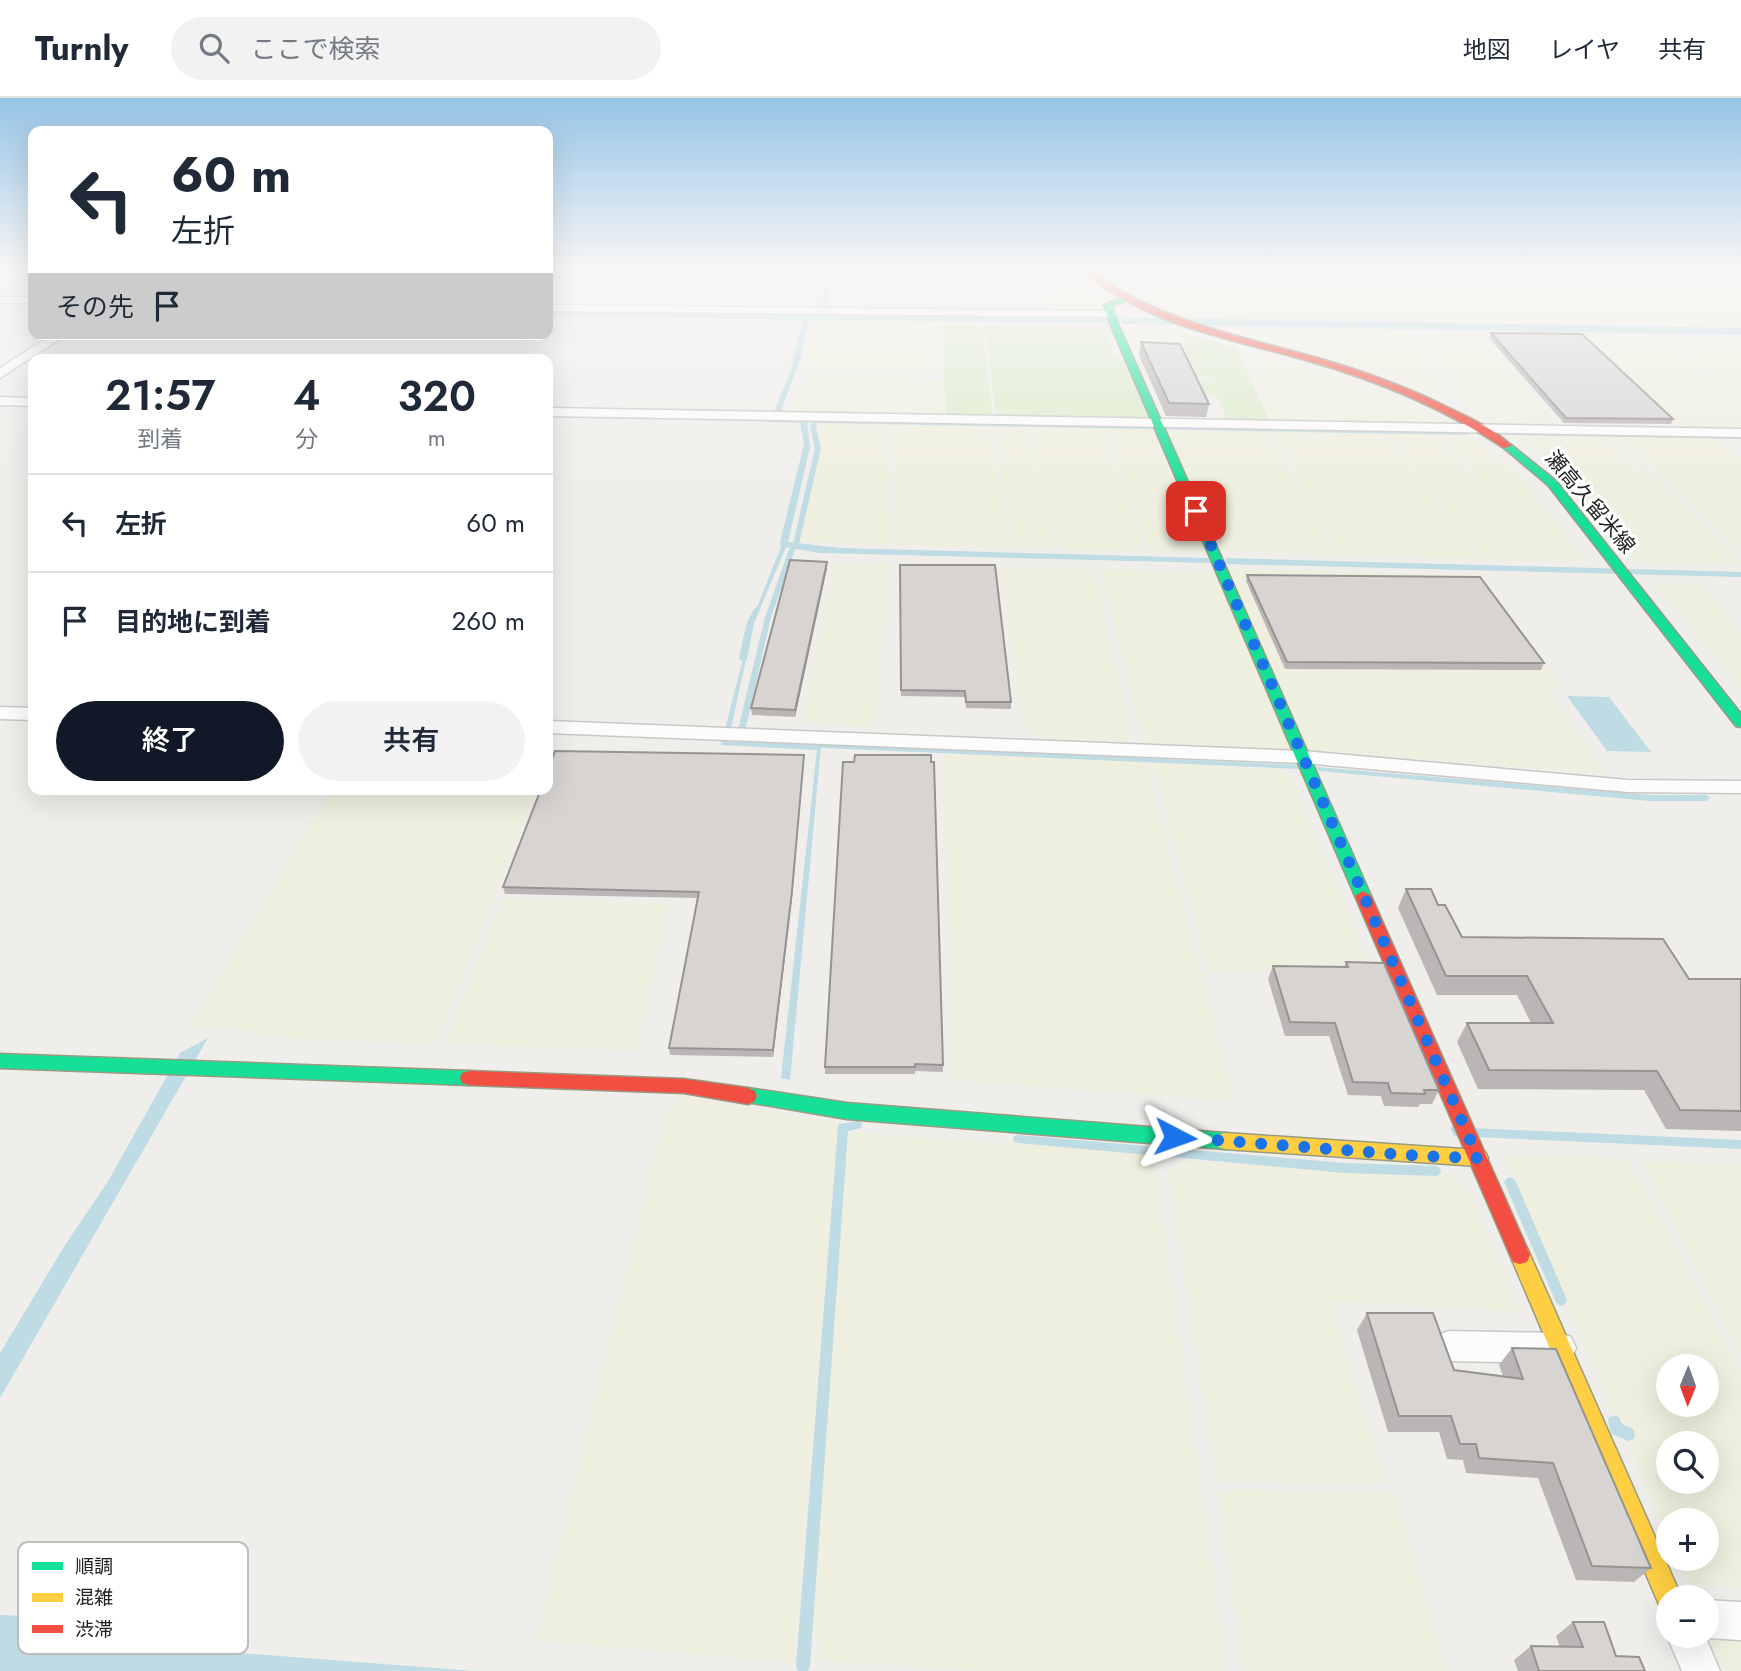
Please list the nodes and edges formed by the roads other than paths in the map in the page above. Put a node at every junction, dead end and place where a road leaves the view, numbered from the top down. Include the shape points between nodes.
1 (48, 342) edge
2 (1123, 342) edge
3 (1249, 342) edge
4 (30, 354) edge
5 (28, 356) edge
6 (0, 374) edge
7 (0, 401) edge
8 (28, 402) edge
9 (553, 412) edge
10 (1158, 424) junction
11 (1486, 429) junction
12 (1741, 433) edge
13 (0, 713) edge
14 (28, 714) edge
15 (1741, 723) edge
16 (553, 727) edge
17 (1303, 757) junction
18 (1741, 787) edge
19 (0, 1061) edge
20 (1478, 1158) junction
21 (1449, 1346) dead end
22 (1560, 1348) junction
23 (1663, 1585) edge
24 (1719, 1620) edge
25 (1741, 1621) edge
26 (1691, 1648) edge
27 (1701, 1671) edge

1 - 4 street
2 - 10 street
3 - 11 street, 瀬高久留米線 via 1409,391
5 - 6 street
7 - 8 street
9 - 10 street
10 - 11 street
10 - 17 street
11 - 12 street
11 - 15 street, 瀬高久留米線 via 1552,483
13 - 14 street
16 - 17 street
17 - 18 street via 1628,786
17 - 20 street
19 - 20 street via 684,1086 848,1111
20 - 22 street
21 - 22 street
22 - 23 street
24 - 25 street
26 - 27 street

